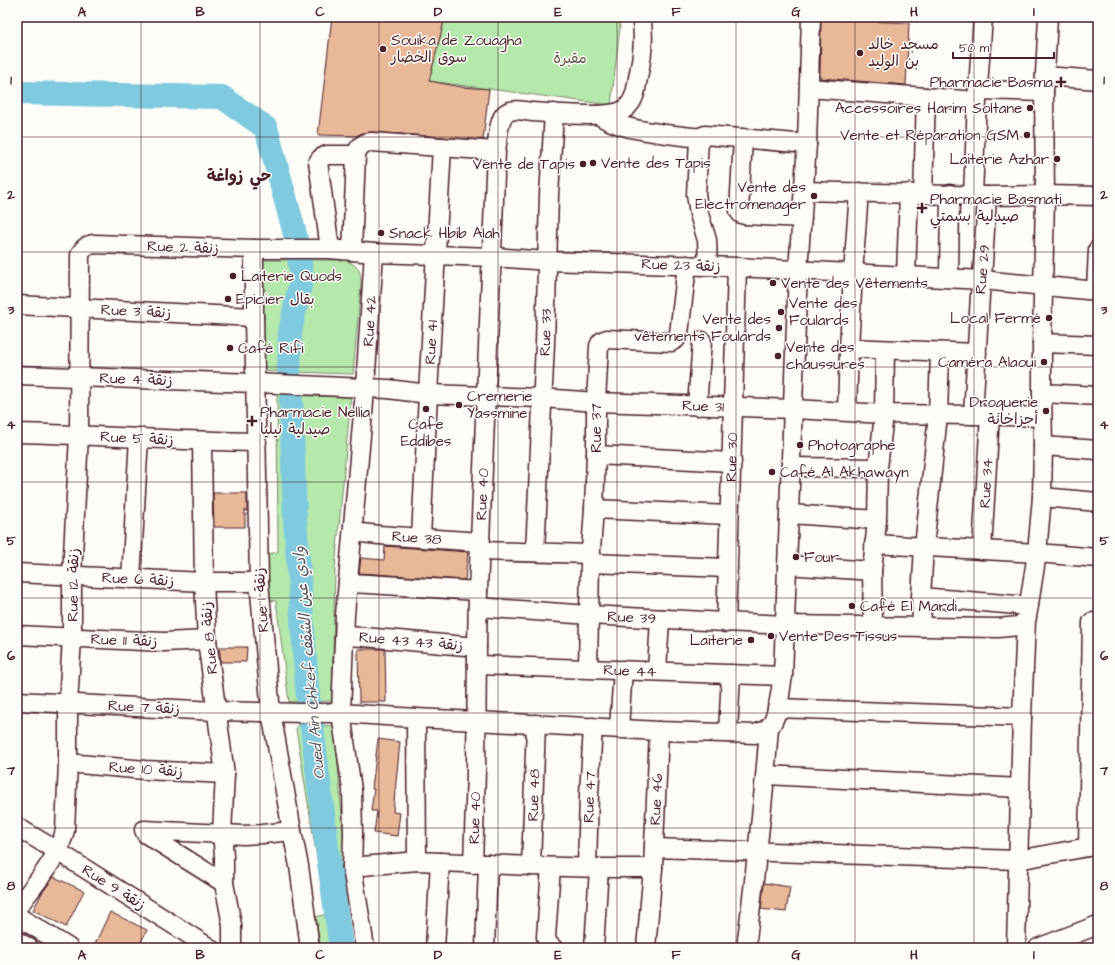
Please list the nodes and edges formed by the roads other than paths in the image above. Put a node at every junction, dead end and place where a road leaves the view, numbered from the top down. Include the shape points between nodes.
1 (640, 17) edge
2 (811, 17) edge
3 (983, 17) edge
4 (1048, 17) edge
5 (1098, 80) edge
6 (1045, 84) junction
7 (809, 88) junction
8 (978, 95) junction
9 (926, 97) junction
10 (554, 113) junction
11 (599, 115) junction
12 (700, 138) junction
13 (743, 138) junction
14 (807, 144) junction
15 (442, 147) junction
16 (496, 151) junction
17 (356, 155) junction
18 (804, 191) junction
19 (859, 192) junction
20 (916, 194) junction
21 (950, 194) junction
22 (980, 195) junction
23 (1045, 195) junction
24 (1098, 196) edge
25 (802, 218) junction
26 (83, 249) joint
27 (254, 249) junction
28 (324, 249) junction
29 (1098, 249) edge
30 (352, 251) junction
31 (374, 253) junction
32 (436, 255) junction
33 (492, 257) junction
34 (548, 261) junction
35 (687, 265) junction
36 (708, 266) junction
37 (737, 267) junction
38 (798, 270) junction
39 (853, 273) junction
40 (906, 275) junction
41 (949, 278) junction
42 (982, 280) junction
43 (1044, 286) junction
44 (1097, 291) edge
45 (17, 305) edge
46 (80, 309) junction
47 (254, 317) junction
48 (702, 341) dead end
49 (1042, 343) junction
50 (1098, 345) edge
51 (849, 348) junction
52 (885, 350) junction
53 (940, 352) junction
54 (977, 353) junction
55 (17, 375) edge
56 (79, 377) junction
57 (255, 383) junction
58 (365, 388) junction
59 (1042, 393) junction
60 (428, 394) junction
61 (1098, 396) edge
62 (487, 397) junction
63 (542, 398) junction
64 (596, 402) junction
65 (697, 406) junction
66 (734, 407) junction
67 (794, 409) junction
68 (847, 411) junction
69 (884, 414) junction
70 (938, 415) junction
71 (982, 415) junction
72 (1042, 417) junction
73 (17, 433) edge
74 (79, 435) junction
75 (139, 437) junction
76 (202, 441) junction
77 (257, 442) junction
78 (1043, 446) junction
79 (1098, 450) edge
80 (596, 455) junction
81 (732, 462) junction
82 (791, 467) junction
83 (878, 468) junction
84 (1042, 497) junction
85 (1098, 502) edge
86 (594, 509) junction
87 (790, 514) junction
88 (729, 515) junction
89 (877, 520) junction
90 (353, 532) junction
91 (421, 538) junction
92 (874, 544) junction
93 (481, 547) junction
94 (924, 547) junction
95 (982, 550) junction
96 (535, 552) junction
97 (1037, 553) junction
98 (590, 558) junction
99 (1098, 558) edge
100 (787, 565) junction
101 (728, 568) junction
102 (872, 571) junction
103 (17, 573) edge
104 (72, 575) junction
105 (131, 579) junction
106 (204, 582) junction
107 (259, 582) junction
108 (348, 583) junction
109 (921, 597) junction
110 (478, 599) junction
111 (1028, 613) junction
112 (589, 615) junction
113 (660, 619) junction
114 (1092, 622) dead end
115 (726, 623) junction
116 (785, 626) junction
117 (873, 627) junction
118 (922, 627) junction
119 (17, 635) edge
120 (344, 636) junction
121 (72, 638) junction
122 (207, 640) junction
123 (477, 647) junction
124 (477, 665) junction
125 (588, 668) junction
126 (622, 670) junction
127 (658, 671) junction
128 (731, 674) junction
129 (783, 676) junction
130 (17, 701) edge
131 (68, 704) junction
132 (777, 708) junction
133 (216, 711) junction
134 (271, 712) junction
135 (341, 713) junction
136 (1022, 717) junction
137 (416, 718) junction
138 (476, 721) junction
139 (536, 724) junction
140 (593, 727) junction
141 (769, 727) junction
142 (619, 728) junction
143 (659, 731) junction
144 (728, 733) junction
145 (68, 764) junction
146 (225, 774) junction
147 (766, 775) junction
148 (1020, 788) junction
149 (17, 827) edge
150 (292, 831) junction
151 (222, 833) junction
152 (1093, 845) edge
153 (654, 848) junction
154 (57, 851) junction
155 (758, 851) junction
156 (1018, 860) junction
157 (417, 861) junction
158 (440, 862) junction
159 (481, 864) junction
160 (531, 866) junction
161 (352, 867) junction
162 (551, 867) junction
163 (593, 868) junction
164 (653, 868) junction
165 (224, 883) junction
166 (17, 908) edge
167 (17, 916) edge
168 (1098, 925) edge
169 (17, 941) edge
170 (29, 948) edge
171 (69, 948) edge
172 (210, 948) edge
173 (232, 948) edge
174 (310, 948) edge
175 (365, 948) edge
176 (435, 948) edge
177 (485, 948) edge
178 (553, 948) edge
179 (594, 948) edge
180 (646, 948) edge
181 (746, 948) edge
182 (1016, 948) edge
183 (1038, 948) edge

1 - 11 street via 642,44 634,96 624,110
2 - 7 street
3 - 8 street, Rue 29
4 - 6 street
5 - 6 street
6 - 8 street
6 - 23 street
7 - 9 street
7 - 14 street
8 - 9 street
8 - 22 street, Rue 29
9 - 20 street
10 - 11 street
10 - 16 street, Rue 40 via 514,110 505,113 500,125
10 - 34 street, Rue 33
11 - 12 street via 612,123 644,131
12 - 13 street via 705,135
12 - 36 street via 696,194 707,240
13 - 14 street
13 - 25 street via 739,210 741,214
14 - 18 street
15 - 16 street
15 - 17 street via 366,142 359,147
15 - 32 street, Rue 41
16 - 33 street, Rue 40
17 - 28 street via 327,155 318,162
17 - 30 street
18 - 19 street
18 - 25 street
19 - 20 street
19 - 39 street
20 - 21 street
20 - 40 street
21 - 22 street
21 - 41 street
22 - 23 street
22 - 42 street, Rue 29
23 - 24 street
23 - 43 street
25 - 38 street
26 - 27 street, Rue 2 زنقة via 94,244
26 - 46 street, Rue 12 زنقة via 80,256
27 - 28 street, Rue 2 زنقة
27 - 47 street, Rue 1 زنقة
28 - 30 street, Rue 23 زنقة
29 - 44 street
30 - 31 street, Rue 23 زنقة
31 - 32 street, Rue 23 زنقة
31 - 58 street, Rue 42
32 - 33 street, Rue 23 زنقة
32 - 60 street, Rue 41
33 - 34 street, Rue 23 زنقة
33 - 62 street, Rue 40
34 - 35 street, Rue 23 زنقة
34 - 63 street, Rue 33
35 - 36 street, Rue 23 زنقة
35 - 64 street, Rue 37 via 678,337 671,342 607,339 601,341
36 - 37 street, Rue 23 زنقة
37 - 38 street, Rue 23 زنقة
37 - 66 street, Rue 30
38 - 39 street, Rue 23 زنقة
38 - 67 street
39 - 40 street, Rue 23 زنقة
39 - 51 street
40 - 41 street, Rue 23 زنقة
41 - 42 street, Rue 23 زنقة
42 - 43 street, Rue 23 زنقة
42 - 54 street, Rue 29
43 - 44 street, Rue 23 زنقة
43 - 49 street
45 - 46 street, Rue 3 زنقة
46 - 47 street, Rue 3 زنقة
46 - 56 street, Rue 12 زنقة
47 - 57 street, Rue 1 زنقة
48 - 65 street
49 - 50 street
49 - 59 street
51 - 52 street
51 - 68 street
52 - 53 street
52 - 69 street
53 - 54 street
53 - 70 street
54 - 71 street, Rue 29
55 - 56 street, Rue 4 زنقة
56 - 57 street, Rue 4 زنقة
56 - 74 street, Rue 12 زنقة
57 - 58 street, Rue 4 زنقة
57 - 77 street, Rue 1 زنقة
58 - 60 street, Rue 31
58 - 90 street, Rue 42
59 - 61 street
59 - 72 street
60 - 62 street, Rue 31
60 - 91 street, Rue 41
62 - 63 street, Rue 31
62 - 93 street, Rue 40
63 - 64 street, Rue 31
63 - 96 street, Rue 33
64 - 65 street, Rue 31
64 - 80 street, Rue 37
65 - 66 street, Rue 31
66 - 67 street, Rue 31
66 - 81 street, Rue 30
67 - 68 street, Rue 31
67 - 82 street
68 - 69 street, Rue 31
69 - 70 street, Rue 31
69 - 83 street
70 - 71 street, Rue 31
70 - 94 street
71 - 72 street, Rue 31
71 - 95 street, Rue 34
72 - 78 street
73 - 74 street, Rue 5 زنقة
74 - 75 street, Rue 5 زنقة
74 - 104 street, Rue 12 زنقة
75 - 76 street, Rue 5 زنقة
75 - 105 street
76 - 77 street, Rue 5 زنقة
76 - 106 street, Rue 8 زنقة
77 - 107 street, Rue 1 زنقة
78 - 79 street
78 - 84 street
80 - 81 street
80 - 86 street, Rue 37
81 - 88 street, Rue 30
82 - 83 street
82 - 87 street
83 - 89 street
84 - 85 street
84 - 97 street
86 - 88 street
86 - 98 street, Rue 37
87 - 89 street
87 - 100 street
88 - 101 street, Rue 30
89 - 92 street
90 - 91 street, Rue 38
90 - 108 street, Rue 42
91 - 93 street, Rue 38
92 - 94 street
92 - 102 street
93 - 96 street, Rue 38
93 - 110 street, Rue 40
94 - 95 street
94 - 109 street
95 - 97 street
96 - 98 street, Rue 38
97 - 99 street
97 - 111 street
98 - 101 street, Rue 38
98 - 112 street, Rue 37
100 - 102 street
100 - 116 street
101 - 115 street, Rue 30
102 - 117 street
103 - 104 street, Rue 6 زنقة
104 - 105 street, Rue 6 زنقة
104 - 121 street, Rue 12 زنقة
105 - 106 street, Rue 6 زنقة
106 - 107 street, Rue 6 زنقة
106 - 122 street, Rue 8 زنقة
107 - 134 street, Rue 1 زنقة
108 - 110 street, Rue 39
108 - 120 street, Rue 42
109 - 111 street
109 - 118 street
110 - 112 street, Rue 39
110 - 123 street, Rue 40
111 - 118 street, Rue 39 via 1021,625 1016,627
111 - 136 street
112 - 113 street, Rue 39
112 - 125 street, Rue 37
113 - 115 street, Rue 39
113 - 127 street
114 - 152 street
115 - 116 street, Rue 39
116 - 117 street, Rue 39
116 - 129 street
117 - 118 street, Rue 39
119 - 121 street, Rue 11 زنقة
120 - 123 street, Rue 43 زنقة 43
120 - 135 street, Rue 42
121 - 122 street, Rue 11 زنقة via 164,642
121 - 131 street, Rue 12 زنقة
122 - 133 street, Rue 8 زنقة
123 - 124 street, Rue 40
124 - 125 street, Rue 44
124 - 138 street, Rue 40
125 - 126 street, Rue 44
126 - 127 street, Rue 44
126 - 142 street
127 - 128 street, Rue 44
128 - 129 street, Rue 44
128 - 144 street
129 - 132 street
130 - 131 street, Rue 7 زنقة
131 - 133 street, Rue 7 زنقة
131 - 145 street, Rue 12 زنقة
132 - 136 street
132 - 141 street
133 - 134 street, Rue 7 زنقة
133 - 146 street, Rue 8 زنقة
134 - 135 street, Rue 7 زنقة
134 - 150 street, Rue 1 زنقة
135 - 137 street, Rue 7 زنقة
135 - 161 street, Rue 42 via 352,790
136 - 148 street
137 - 138 street, Rue 7 زنقة
137 - 157 street
138 - 139 street, Rue 7 زنقة
138 - 159 street, Rue 40
139 - 140 street, Rue 7 زنقة
139 - 160 street, Rue 48
140 - 142 street, Rue 7 زنقة
140 - 163 street, Rue 47 via 589,794
141 - 144 street, Rue 7 زنقة via 755,734
141 - 147 street
142 - 143 street, Rue 7 زنقة
143 - 144 street, Rue 7 زنقة
143 - 153 street, Rue 46
145 - 146 street, Rue 10 زنقة
145 - 154 street, Rue 12 زنقة via 65,830
146 - 151 street, Rue 8 زنقة
147 - 148 street
147 - 155 street
148 - 156 street
149 - 154 street, Rue 9 زنقة
150 - 151 street via 244,835
150 - 174 street, Rue 1 زنقة
151 - 165 street, Rue 8 زنقة
151 - 165 street via 144,831
152 - 156 street
153 - 155 street
153 - 164 street, Rue 46
154 - 166 street, Rue 12 زنقة
154 - 172 street, Rue 9 زنقة
155 - 156 street
155 - 181 street
156 - 182 street
157 - 158 street
157 - 161 street
158 - 159 street
158 - 176 street
159 - 160 street
159 - 177 street, Rue 40
160 - 162 street
161 - 175 street, Rue 42
162 - 163 street
162 - 178 street via 546,937 548,944
163 - 164 street
163 - 179 street, Rue 47
164 - 180 street, Rue 46
165 - 173 street, Rue 8 زنقة via 232,925
167 - 171 street
168 - 183 street
169 - 170 street

